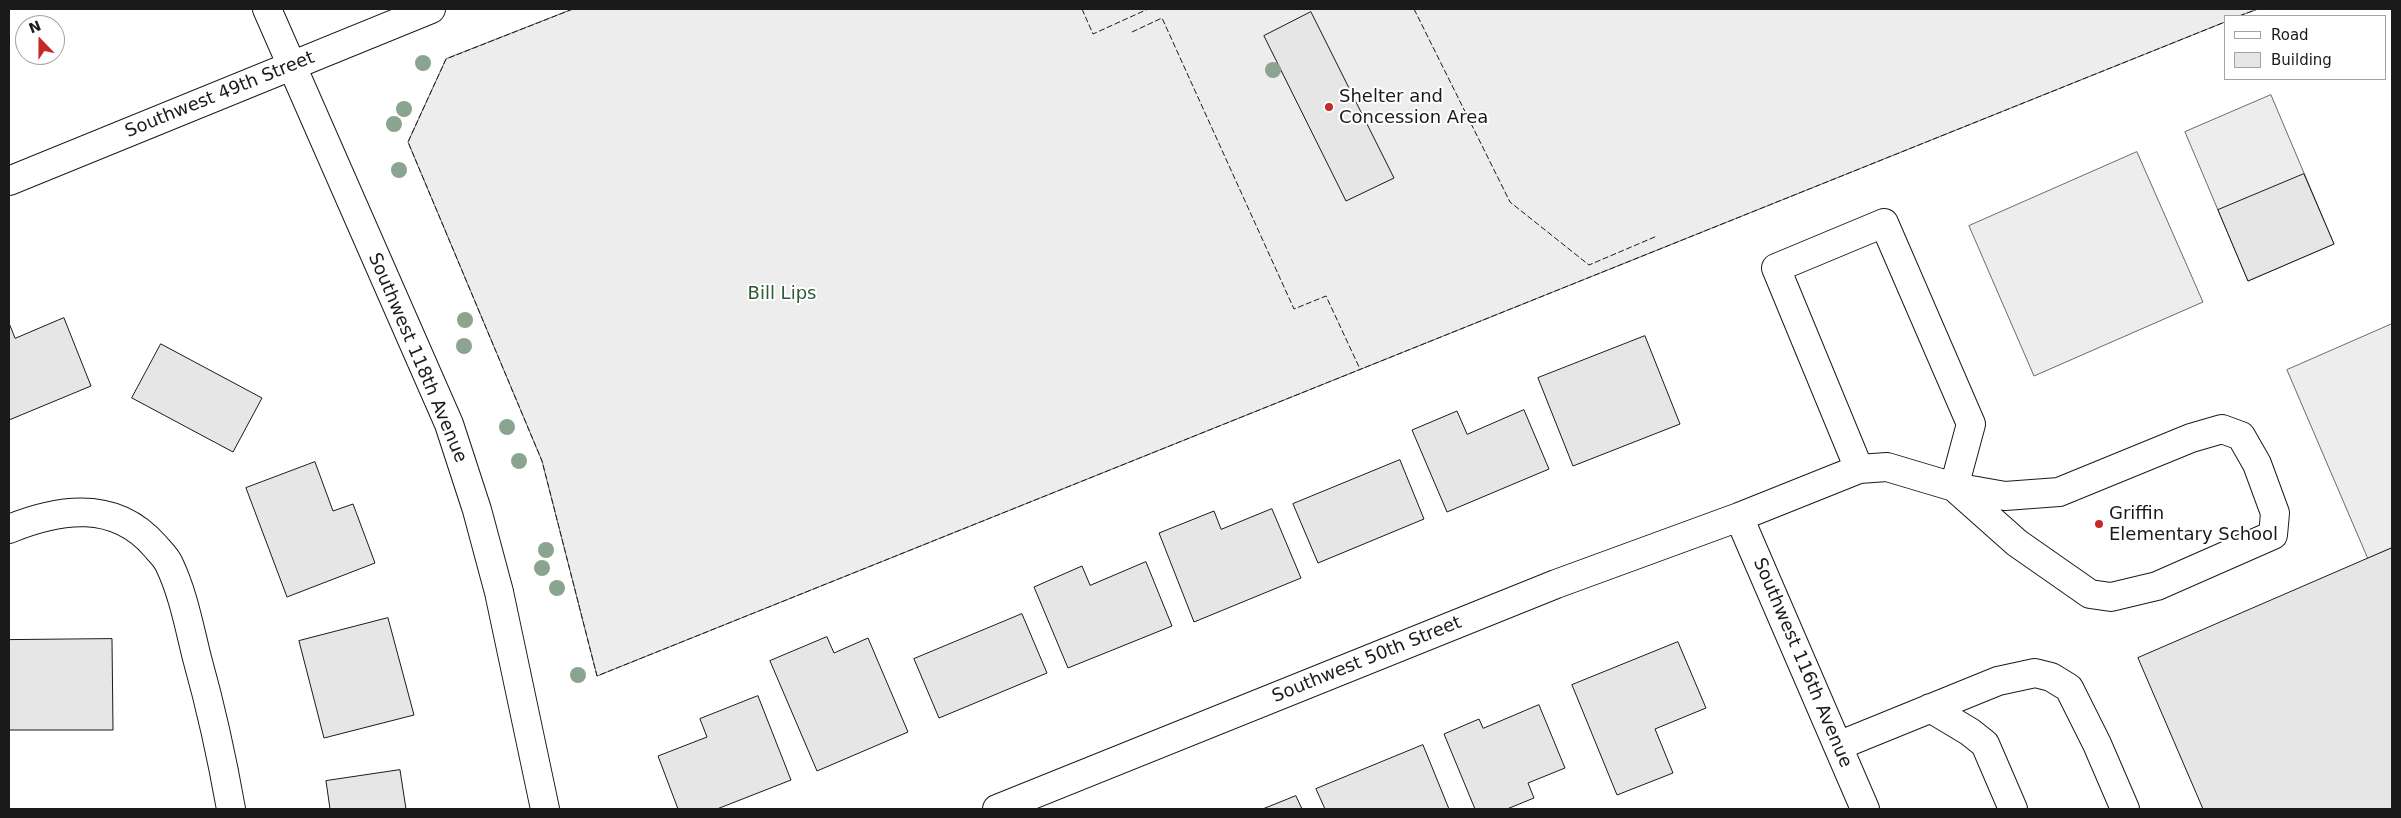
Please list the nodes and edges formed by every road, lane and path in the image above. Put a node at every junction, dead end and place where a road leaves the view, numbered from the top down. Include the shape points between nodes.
1 (267, 9) edge
2 (431, 9) edge
3 (292, 67) junction
4 (9, 181) edge
5 (1859, 469) junction
6 (1954, 487) junction
7 (1739, 517) junction
8 (9, 529) edge
9 (1930, 708) junction
10 (1838, 746) junction
11 (231, 809) edge
12 (545, 809) edge
13 (997, 809) edge
14 (1865, 809) edge
15 (2013, 809) edge
16 (2125, 809) edge

1 - 3 street, Southwest 118th Avenue
2 - 3 street, Southwest 49th Street
3 - 4 street, Southwest 49th Street
3 - 12 street, Southwest 118th Avenue via 449,424 499,592
5 - 6 street, Southwest 50th Street via 1887,467
5 - 6 street via 1776,268 1884,223 1971,424
5 - 7 street, Southwest 50th Street
6 - 6 street, Southwest 50th Street via 2017,544 2090,594 2111,597 2157,586 2273,535 2275,513 2257,464 2241,436 2222,428 2059,492 2005,496
7 - 10 street, Southwest 116th Avenue
7 - 13 street, Southwest 50th Street via 1556,584
8 - 11 street via 48,515 68,512 108,514 136,528 168,562 178,586 220,743
9 - 10 street
9 - 15 street via 1985,744
9 - 16 street via 1998,681 2035,673 2051,677 2069,688
10 - 14 street, Southwest 116th Avenue

